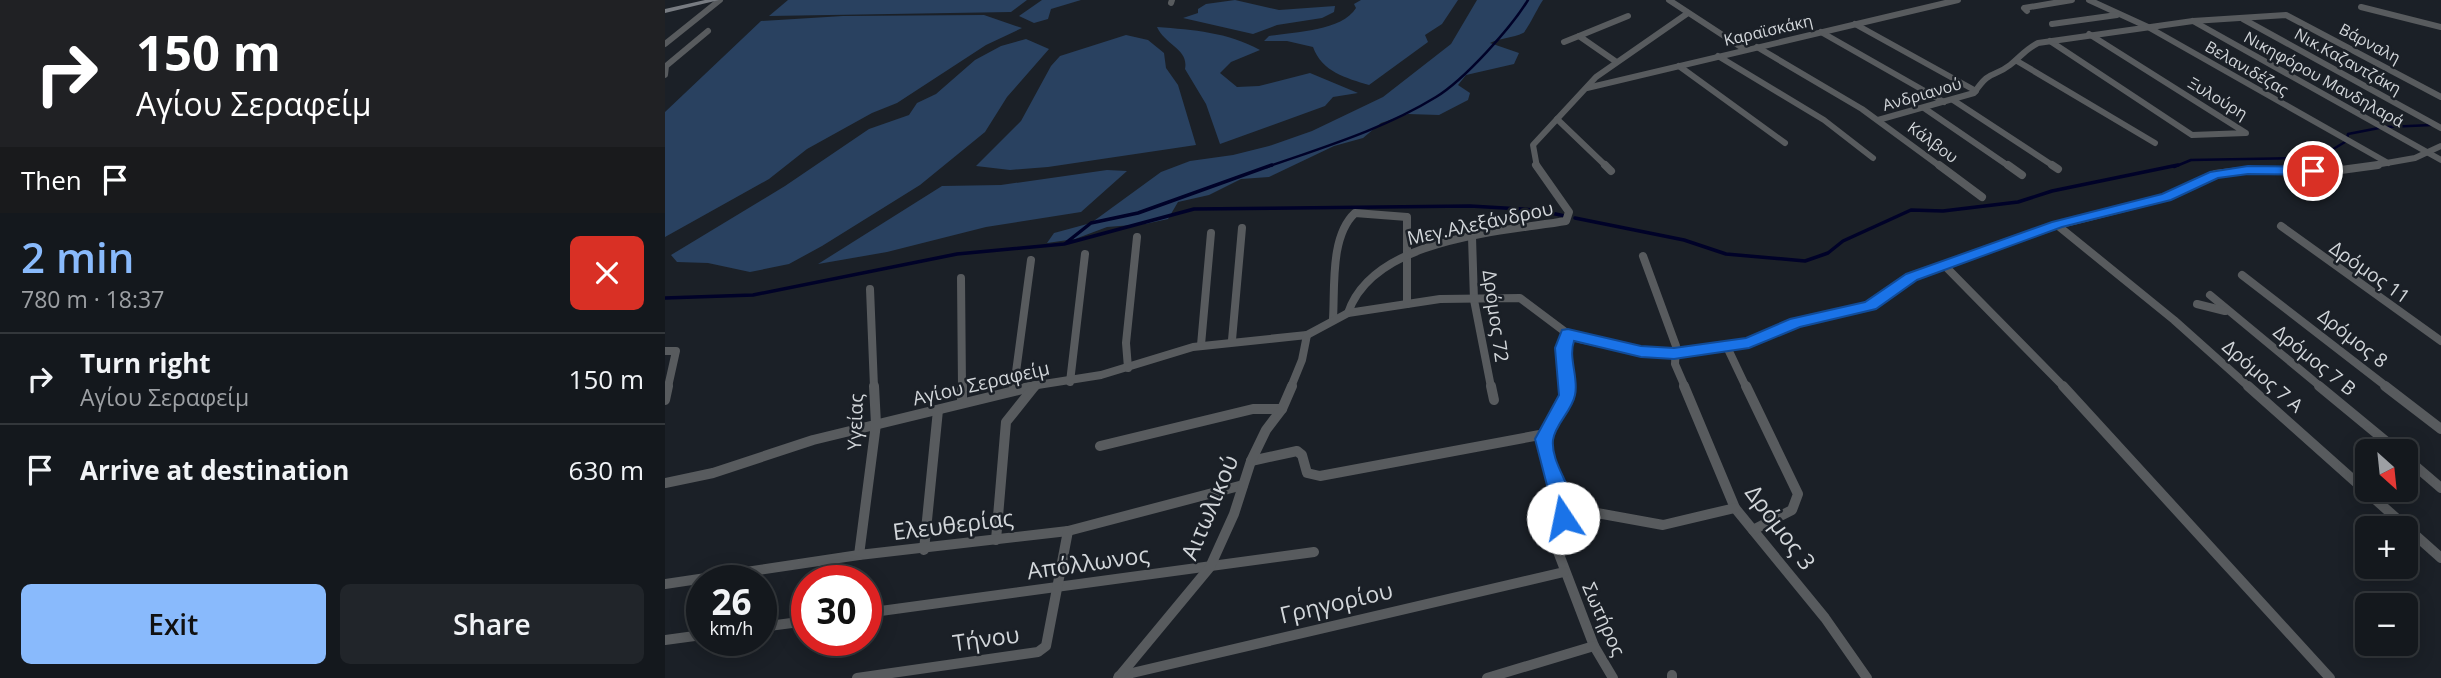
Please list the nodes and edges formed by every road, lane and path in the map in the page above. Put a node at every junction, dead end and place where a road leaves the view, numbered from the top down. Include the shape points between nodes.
1 (717, 0) edge
2 (1669, 0) edge
3 (1958, 0) edge
4 (2072, 0) edge
5 (2089, 0) edge
6 (2361, 7) dead end
7 (665, 11) edge
8 (2027, 11) dead end
9 (1689, 13) junction
10 (2119, 14) junction
11 (2286, 15) joint
12 (1628, 16) dead end
13 (2242, 18) junction
14 (2193, 21) junction
15 (1855, 24) junction
16 (2052, 24) dead end
17 (2148, 27) junction
18 (2441, 27) edge
19 (708, 31) dead end
20 (1821, 32) junction
21 (2089, 34) junction
22 (1579, 36) junction
23 (2050, 41) junction
24 (1564, 42) dead end
25 (665, 44) edge
26 (1757, 47) junction
27 (1744, 49) junction
28 (1718, 56) junction
29 (1615, 61) junction
30 (2017, 61) junction
31 (665, 66) edge
32 (1679, 66) junction
33 (665, 75) edge
34 (1585, 89) junction
35 (1976, 90) junction
36 (2441, 97) edge
37 (1953, 100) junction
38 (1944, 102) junction
39 (1924, 108) junction
40 (1557, 119) junction
41 (1878, 120) junction
42 (2441, 128) edge
43 (1785, 143) dead end
44 (2155, 143) dead end
45 (2441, 146) edge
46 (2425, 151) junction
47 (1873, 158) dead end
48 (2441, 160) edge
49 (2389, 164) junction
50 (2058, 169) dead end
51 (1611, 170) dead end
52 (2022, 175) dead end
53 (1982, 197) dead end
54 (1347, 219) joint
55 (2057, 225) junction
56 (2281, 226) dead end
57 (1242, 228) dead end
58 (1211, 233) dead end
59 (1137, 237) dead end
60 (1472, 237) junction
61 (1407, 253) junction
62 (1085, 254) dead end
63 (1643, 256) dead end
64 (1031, 260) dead end
65 (1945, 266) junction
66 (2242, 275) dead end
67 (961, 278) dead end
68 (870, 289) dead end
69 (2210, 295) dead end
70 (1474, 300) junction
71 (1407, 304) junction
72 (2197, 304) dead end
73 (2228, 312) junction
74 (1348, 313) junction
75 (1333, 319) junction
76 (1568, 334) junction
77 (1307, 335) junction
78 (1232, 341) junction
79 (2441, 341) edge
80 (1201, 345) junction
81 (1727, 347) junction
82 (665, 351) edge
83 (1675, 351) junction
84 (1128, 368) junction
85 (1070, 382) junction
86 (1034, 387) junction
87 (1014, 389) junction
88 (665, 400) edge
89 (1494, 400) dead end
90 (962, 402) junction
91 (1282, 409) junction
92 (938, 410) junction
93 (876, 424) junction
94 (2441, 429) edge
95 (1545, 434) junction
96 (2383, 439) edge
97 (1100, 446) dead end
98 (1251, 461) junction
99 (2419, 469) edge
100 (665, 483) edge
101 (1243, 485) junction
102 (2441, 488) edge
103 (1735, 508) junction
104 (1564, 515) junction
105 (1753, 530) junction
106 (1068, 531) junction
107 (996, 540) junction
108 (924, 550) junction
109 (1314, 552) dead end
110 (859, 555) junction
111 (2441, 558) edge
112 (1210, 567) junction
113 (1564, 572) junction
114 (665, 584) edge
115 (1059, 587) junction
116 (882, 611) edge
117 (686, 637) edge
118 (665, 640) edge
119 (1594, 646) junction
120 (1119, 677) edge
121 (856, 678) edge
122 (1487, 678) edge
123 (1613, 678) edge
124 (1867, 678) edge
125 (2330, 678) edge

1 - 7 main road
1 - 25 street
2 - 9 street
3 - 15 street, Καραϊσκάκη
4 - 8 street via 2024,8
5 - 10 street, Βελανιδέζας
6 - 18 street
9 - 27 street
9 - 29 street, Μεγ.Αλεξάνδρου
10 - 16 street
10 - 17 street, Βελανιδέζας
11 - 13 street, Ανδριανού
11 - 36 street, Βάρναλη
12 - 22 street
13 - 14 street, Ανδριανού
13 - 42 street, Νικ.Καζαντζάκη
14 - 17 street, Ανδριανού
14 - 46 street, Νικηφόρου Μανδηλαρά
15 - 20 street, Καραϊσκάκη
15 - 35 street
17 - 21 street, Ανδριανού
17 - 49 street, Βελανιδέζας
19 - 31 street
20 - 26 street, Καραϊσκάκη
20 - 38 street
21 - 23 street, Ανδριανού
21 - 23 street, Ξυλούρη via 2246,133 2192,135
22 - 24 street
22 - 29 street
23 - 30 street, Ανδριανού via 2026,49
26 - 27 street, Καραϊσκάκη
26 - 41 street, Κάλβου
27 - 28 street, Καραϊσκάκη
28 - 32 street, Καραϊσκάκη
28 - 47 street via 1824,120
29 - 34 street, Μεγ.Αλεξάνδρου
30 - 35 street, Ανδριανού via 1986,75
30 - 44 street
31 - 33 street
32 - 34 street, Καραϊσκάκη
32 - 43 street
34 - 40 street, Μεγ.Αλεξάνδρου
35 - 37 street, Ανδριανού
37 - 38 street, Ανδριανού
37 - 50 street
38 - 39 street, Ανδριανού
39 - 41 street, Ανδριανού
39 - 52 street
40 - 51 street
40 - 60 street, Μεγ.Αλεξάνδρου via 1531,153 1568,209 1568,219
41 - 53 street, Κάλβου
45 - 46 street
46 - 48 street, Νικηφόρου Μανδηλαρά
46 - 49 street
49 - 55 street via 2341,170 2229,171 2129,208
54 - 61 street via 1357,213 1406,216
54 - 75 street via 1337,257
55 - 65 street
55 - 111 street, Δρόμος 7 Α via 2174,320
56 - 79 street, Δρόμος 11
57 - 78 street
58 - 80 street
59 - 84 street via 1126,343
60 - 61 street, Μεγ.Αλεξάνδρου
60 - 70 street, Δρόμος 72
61 - 71 street
61 - 74 street, Μεγ.Αλεξάνδρου via 1382,267
62 - 85 street
63 - 83 street, Δρόμος 3
64 - 87 street
65 - 81 street via 1912,277 1870,306 1795,323 1749,343
65 - 125 street via 2043,364
66 - 94 street, Δρόμος 8
67 - 90 street
68 - 93 street, Υγείας
69 - 73 street, Δρόμος 7 Β
70 - 71 street
70 - 76 street via 1520,298
70 - 89 street, Δρόμος 72
71 - 74 street
72 - 73 street
73 - 96 street, Δρόμος 7 Β
74 - 75 street
75 - 77 street
76 - 83 street via 1641,352
76 - 95 street via 1563,348 1567,395
77 - 78 street, Αγίου Σεραφείμ
77 - 91 street, Αιτωλικού
78 - 80 street, Αγίου Σεραφείμ
80 - 84 street, Αγίου Σεραφείμ
81 - 83 street
81 - 105 street via 1798,494 1792,510
82 - 88 street via 675,350 676,354
83 - 103 street, Δρόμος 3 via 1675,364
84 - 85 street, Αγίου Σεραφείμ
85 - 86 street, Αγίου Σεραφείμ
86 - 87 street, Αγίου Σεραφείμ
86 - 107 street via 1006,422
87 - 90 street, Αγίου Σεραφείμ
90 - 92 street, Αγίου Σεραφείμ
91 - 97 street via 1253,409
91 - 98 street, Αιτωλικού
92 - 93 street, Αγίου Σεραφείμ
92 - 108 street
93 - 100 street, Αγίου Σεραφείμ
93 - 110 street, Υγείας
95 - 98 street via 1320,476 1307,472 1303,455 1297,452
95 - 104 street, Σωτήρος via 1544,446
98 - 101 street, Αιτωλικού
99 - 102 street
101 - 106 street, Ελευθερίας
101 - 112 street, Αιτωλικού
103 - 104 street via 1663,525 1597,513
103 - 105 street, Δρόμος 3
104 - 113 street, Σωτήρος via 1557,549
105 - 124 street, Δρόμος 3
106 - 107 street, Ελευθερίας
106 - 115 street, Τήνου
107 - 108 street, Ελευθερίας
108 - 110 street, Ελευθερίας
109 - 112 street, Απόλλωνος
110 - 114 street, Ελευθερίας
112 - 115 street, Απόλλωνος
112 - 120 street, Αιτωλικού
113 - 119 street, Σωτήρος
113 - 120 street, Γρηγορίου
115 - 116 street, Απόλλωνος
115 - 121 street, Τήνου via 1046,646 1038,652
117 - 118 street
119 - 122 street
119 - 123 street, Σωτήρος

